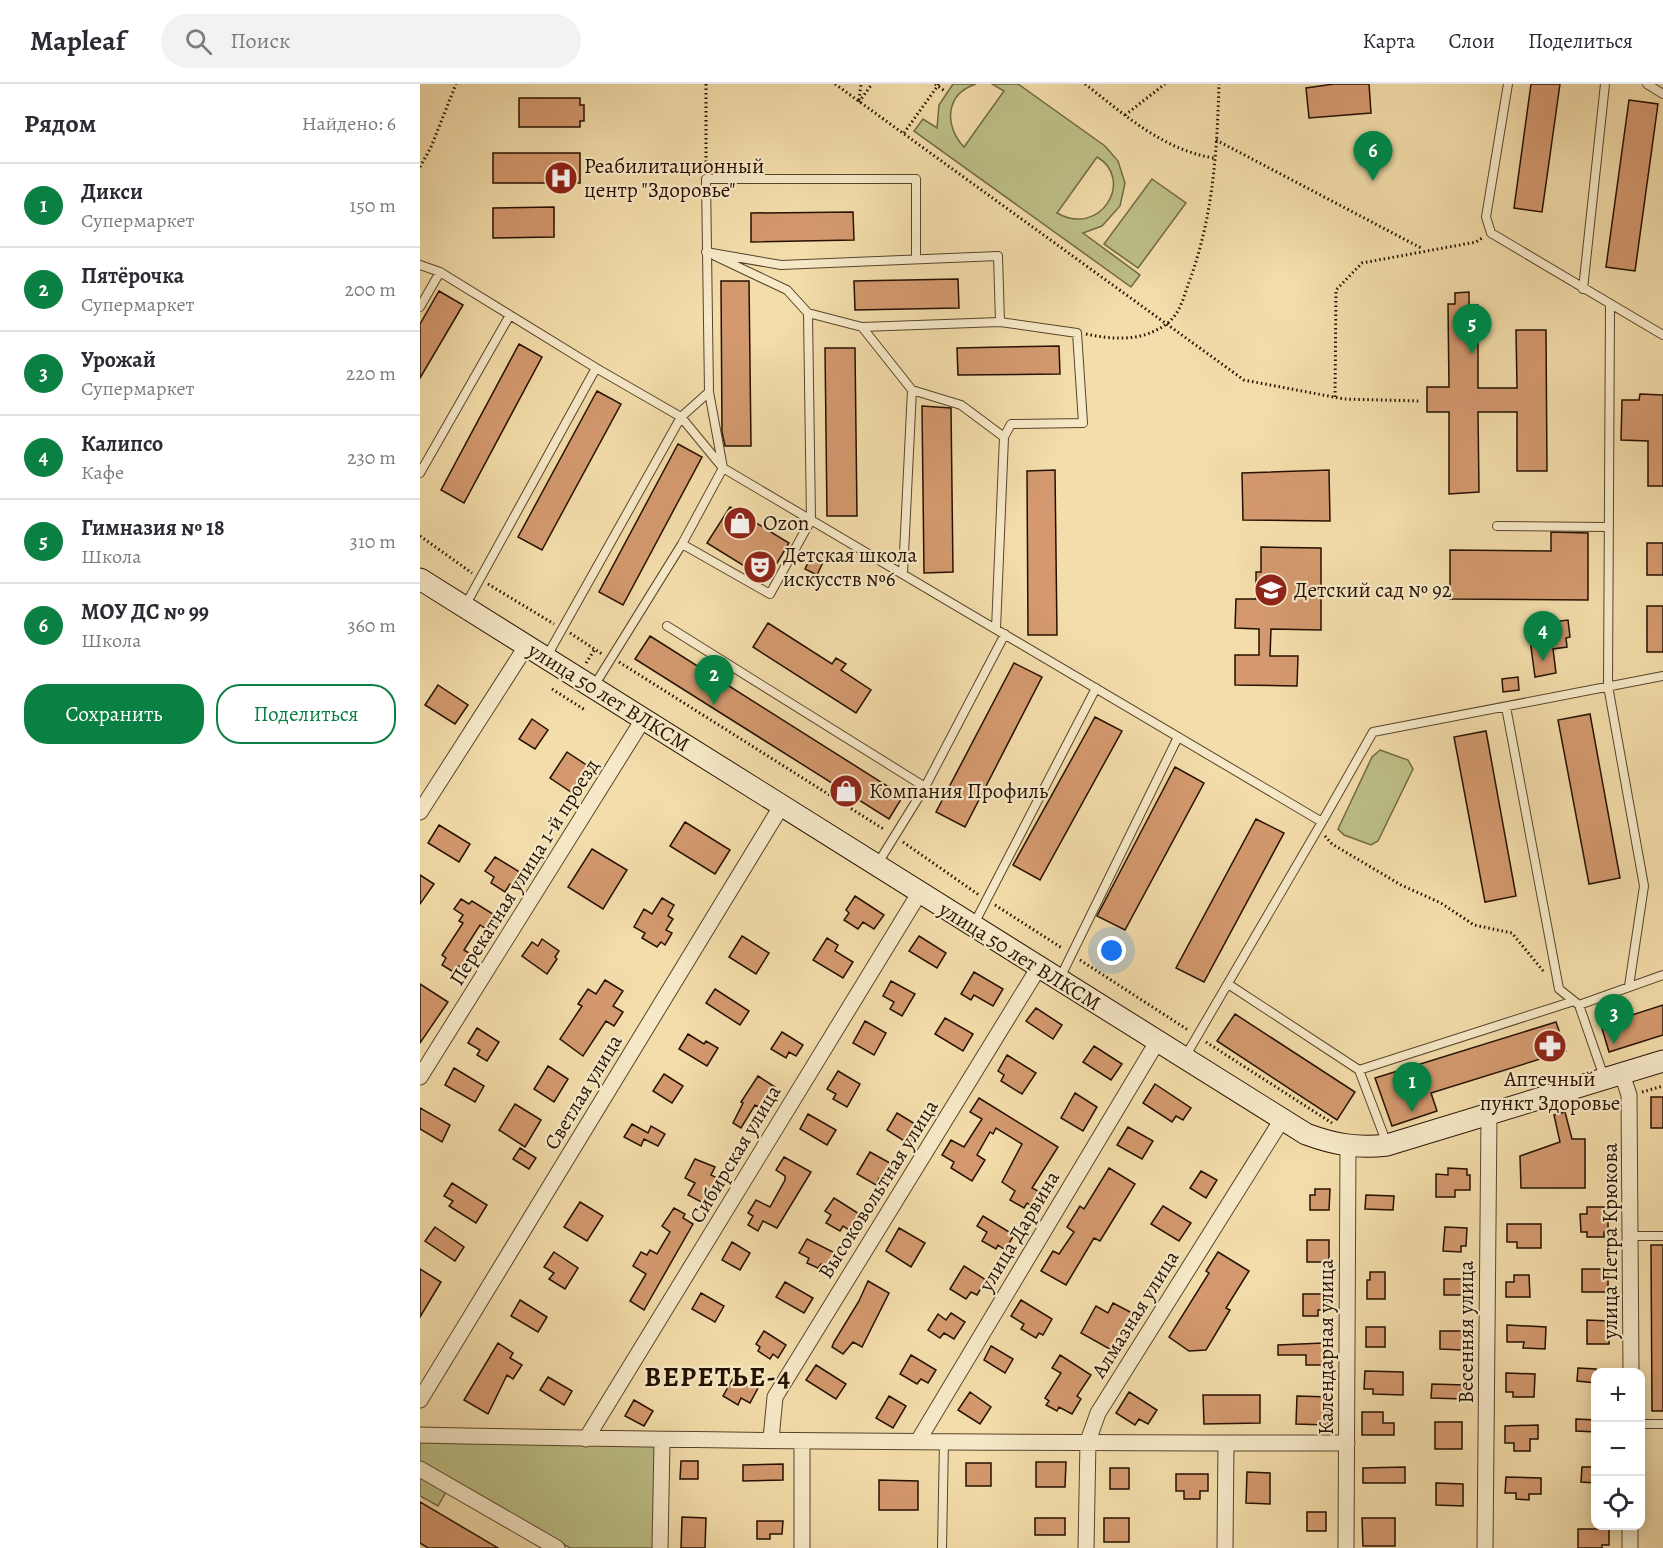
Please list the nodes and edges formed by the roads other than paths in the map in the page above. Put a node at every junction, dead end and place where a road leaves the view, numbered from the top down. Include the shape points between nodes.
1 (1509, 84) edge
2 (1605, 84) edge
3 (1647, 84) edge
4 (1663, 94) edge
5 (706, 252) junction
6 (916, 259) junction
7 (420, 266) edge
8 (440, 272) junction
9 (1583, 290) junction
10 (1610, 305) junction
11 (420, 307) edge
12 (808, 313) junction
13 (510, 315) junction
14 (1000, 322) junction
15 (862, 327) junction
16 (1663, 335) edge
17 (596, 368) junction
18 (912, 390) junction
19 (709, 392) junction
20 (681, 417) junction
21 (1004, 436) junction
22 (723, 468) junction
23 (420, 473) edge
24 (811, 520) junction
25 (1497, 526) dead end
26 (1608, 527) junction
27 (682, 544) junction
28 (903, 574) junction
29 (420, 579) edge
30 (465, 606) junction
31 (667, 626) dead end
32 (996, 629) junction
33 (1005, 634) junction
34 (527, 645) junction
35 (546, 657) junction
36 (1663, 676) edge
37 (1608, 686) junction
38 (594, 687) junction
39 (1096, 688) junction
40 (1506, 707) junction
41 (644, 718) junction
42 (1178, 737) junction
43 (925, 787) junction
44 (782, 805) junction
45 (420, 812) edge
46 (1322, 822) junction
47 (877, 865) junction
48 (920, 892) junction
49 (973, 926) junction
50 (1039, 967) junction
51 (1663, 975) edge
52 (1059, 980) junction
53 (1228, 984) junction
54 (1629, 986) junction
55 (1576, 1003) junction
56 (1157, 1042) junction
57 (1184, 1059) junction
58 (1663, 1061) edge
59 (1359, 1070) junction
60 (1614, 1076) junction
61 (420, 1077) edge
62 (1489, 1116) junction
63 (1281, 1121) junction
64 (1388, 1145) junction
65 (1348, 1146) junction
66 (1632, 1236) junction
67 (1663, 1236) edge
68 (1631, 1368) edge
69 (420, 1400) edge
70 (1645, 1424) edge
71 (1663, 1424) edge
72 (420, 1435) edge
73 (586, 1438) junction
74 (771, 1439) junction
75 (662, 1441) junction
76 (802, 1441) junction
77 (918, 1441) junction
78 (944, 1441) junction
79 (1088, 1441) junction
80 (1226, 1443) junction
81 (1347, 1443) junction
82 (420, 1469) edge
83 (1630, 1530) edge
84 (557, 1548) edge
85 (660, 1548) edge
86 (802, 1548) edge
87 (942, 1548) edge
88 (1086, 1548) edge
89 (1225, 1548) edge
90 (1346, 1548) edge
91 (1485, 1548) edge
92 (1630, 1548) edge

1 - 9 lane via 1486,217 1491,232
2 - 9 lane
3 - 4 lane
5 - 6 lane via 781,265
5 - 6 lane via 706,179 916,179
5 - 12 lane via 787,291
5 - 19 lane
6 - 14 lane via 998,256
7 - 8 lane
8 - 11 lane
8 - 13 lane
9 - 10 lane
10 - 16 lane
10 - 26 lane
12 - 15 lane
12 - 24 lane
13 - 17 lane
13 - 23 lane
14 - 15 lane
14 - 21 lane via 1077,333 1083,423 1011,424
15 - 18 lane
17 - 20 lane
17 - 30 lane
18 - 21 lane via 961,405
18 - 28 lane
19 - 20 lane
19 - 22 lane
20 - 22 lane
20 - 35 lane
21 - 32 lane
22 - 24 lane
22 - 27 lane
24 - 27 lane via 770,594
24 - 28 lane
25 - 26 lane
26 - 37 lane
27 - 38 lane
28 - 32 lane
29 - 30 main road, улица 50 лет ВЛКСМ
30 - 34 main road, улица 50 лет ВЛКСМ
31 - 43 lane
32 - 33 lane
33 - 39 lane
33 - 43 lane
34 - 35 main road, улица 50 лет ВЛКСМ
34 - 45 street
35 - 38 main road, улица 50 лет ВЛКСМ
36 - 37 lane
37 - 40 lane
37 - 54 lane via 1644,886
38 - 41 main road, улица 50 лет ВЛКСМ
39 - 42 lane
39 - 49 lane
40 - 46 lane via 1374,732
40 - 55 lane via 1559,989
41 - 44 main road, улица 50 лет ВЛКСМ
41 - 61 street, Перекатная улица 1-й проезд
42 - 46 lane
42 - 52 lane
43 - 47 lane
44 - 47 main road, улица 50 лет ВЛКСМ
44 - 69 street, Светлая улица
46 - 53 lane
47 - 48 main road, улица 50 лет ВЛКСМ
48 - 49 main road, улица 50 лет ВЛКСМ
48 - 73 street, Сибирская улица
49 - 50 main road, улица 50 лет ВЛКСМ
50 - 52 main road, улица 50 лет ВЛКСМ
50 - 74 street, Высоковольтная улица via 775,1397
51 - 54 lane
52 - 56 main road, улица 50 лет ВЛКСМ
53 - 57 lane
53 - 59 lane
54 - 55 lane
55 - 59 lane
55 - 60 lane
56 - 57 main road, улица 50 лет ВЛКСМ
56 - 77 street, улица Дарвина
57 - 63 main road, улица 50 лет ВЛКСМ
58 - 60 main road, улица 50 лет ВЛКСМ
59 - 64 lane
60 - 62 main road, улица 50 лет ВЛКСМ
60 - 66 street, улица Петра Крюкова via 1629,1095
62 - 64 main road, улица 50 лет ВЛКСМ
62 - 91 street, Весенняя улица
63 - 65 main road, улица 50 лет ВЛКСМ via 1314,1137
63 - 79 street, Алмазная улица via 1098,1413
64 - 65 main road, улица 50 лет ВЛКСМ
65 - 81 street, Календарная улица
66 - 67 lane
66 - 68 street, улица Петра Крюкова
70 - 71 lane
72 - 73 street
73 - 75 street
74 - 75 street
74 - 76 street
75 - 85 street
76 - 77 street
76 - 86 street
77 - 78 street
78 - 79 street
78 - 87 lane
79 - 80 street
79 - 88 street, Алмазная улица
80 - 81 street
80 - 89 street
81 - 90 street, Календарная улица
82 - 84 street
83 - 92 street

